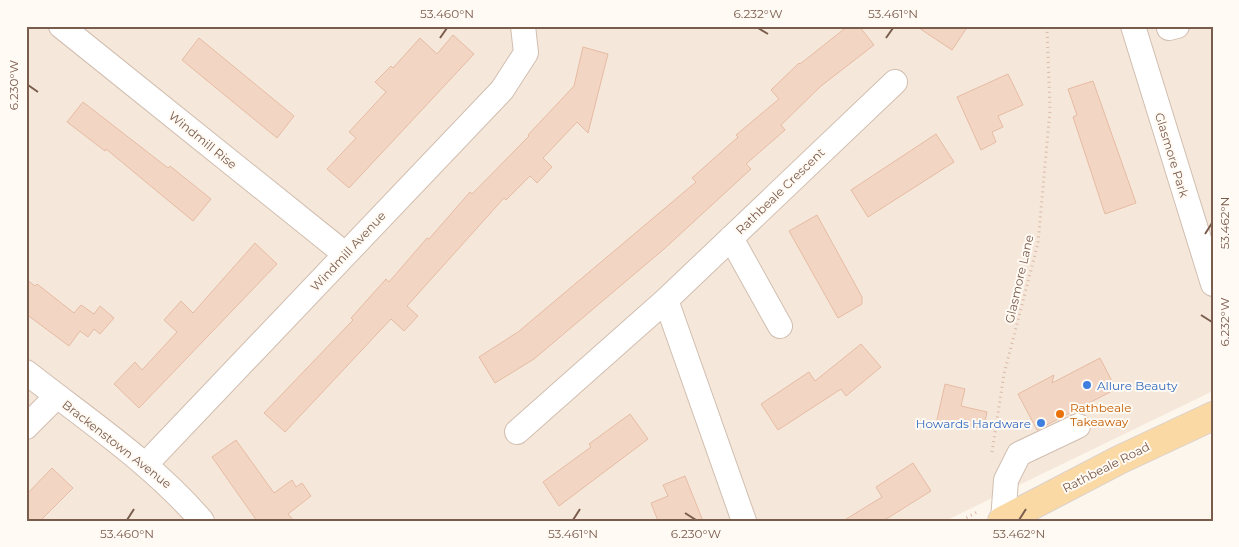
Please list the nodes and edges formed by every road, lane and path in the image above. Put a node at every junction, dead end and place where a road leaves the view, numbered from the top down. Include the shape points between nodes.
1 (60, 26) edge
2 (524, 26) edge
3 (1047, 26) edge
4 (1132, 26) edge
5 (895, 82) dead end
6 (731, 238) junction
7 (345, 254) junction
8 (1213, 284) edge
9 (666, 300) junction
10 (780, 326) dead end
11 (26, 372) edge
12 (57, 396) junction
13 (1213, 416) edge
14 (1078, 426) dead end
15 (26, 428) edge
16 (517, 432) dead end
17 (991, 460) dead end
18 (146, 464) junction
19 (996, 516) edge
20 (202, 521) edge
21 (744, 521) edge
22 (965, 521) edge

1 - 7 street, Windmill Rise
2 - 7 street, Windmill Avenue via 526,53 502,90
3 - 17 path, Glasmore Lane via 1050,110 1038,243 1004,374
4 - 8 street, Glasmore Park
5 - 6 street, Rathbeale Crescent
6 - 9 street, Rathbeale Crescent
6 - 10 street
7 - 18 street, Windmill Avenue
9 - 16 street, Rathbeale Crescent
9 - 21 street
11 - 12 street, Brackenstown Avenue
12 - 15 street
12 - 18 street, Brackenstown Avenue
13 - 19 main road, Rathbeale Road
14 - 19 street via 1019,454 1006,480
18 - 20 street, Brackenstown Avenue
19 - 22 path via 964,518

